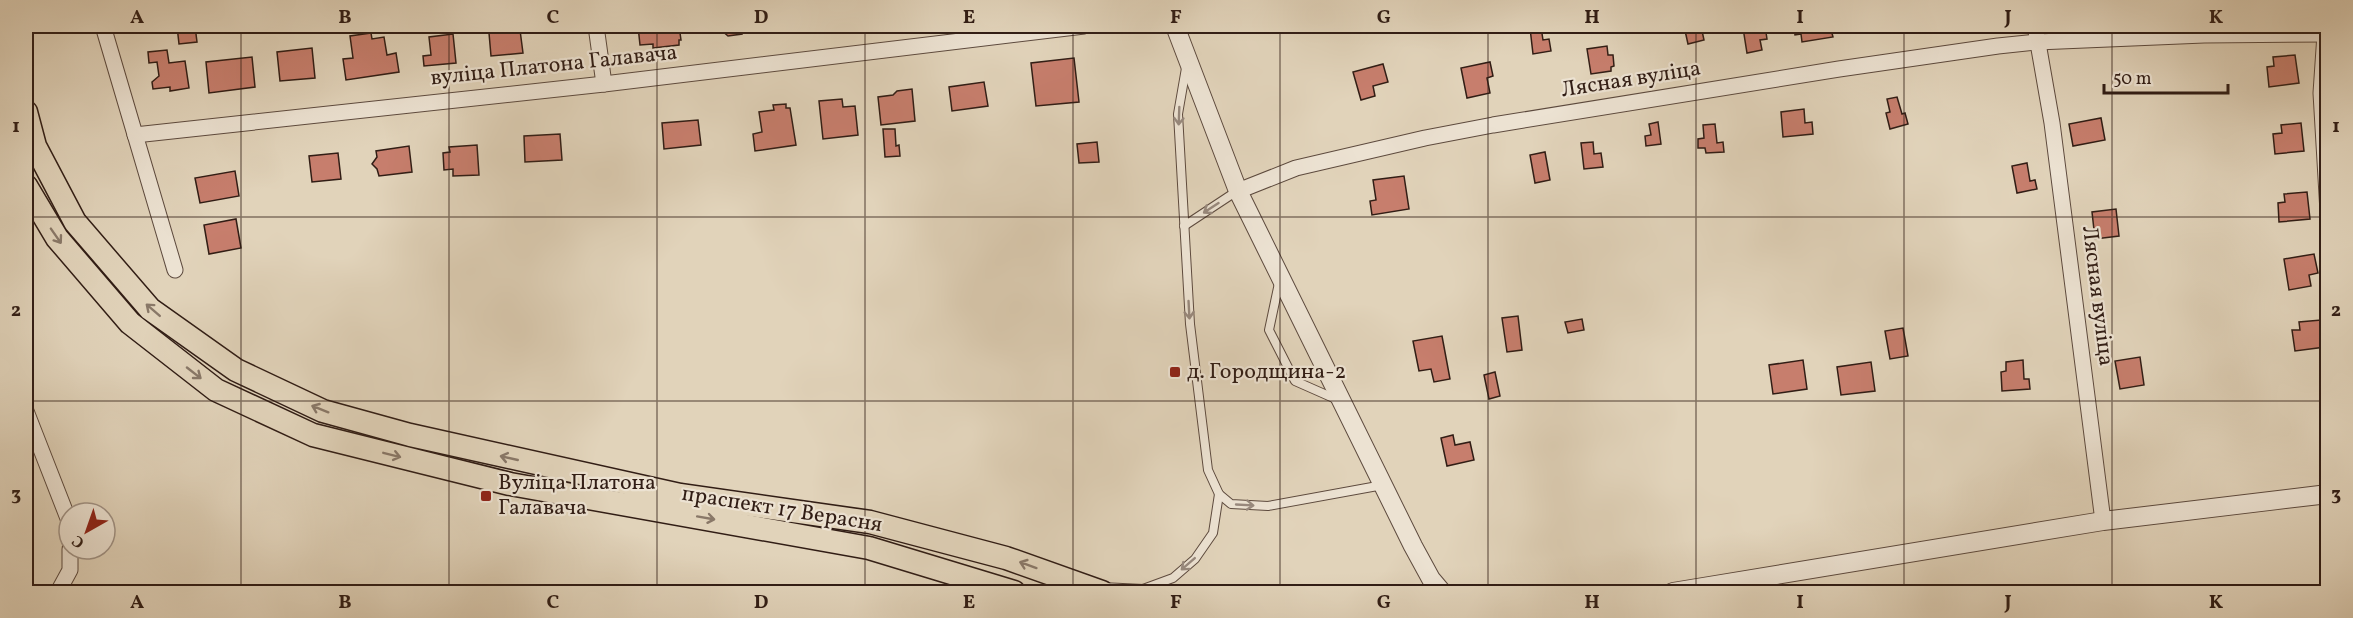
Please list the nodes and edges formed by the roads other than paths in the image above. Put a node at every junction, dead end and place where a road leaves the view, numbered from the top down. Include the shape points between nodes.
1 (103, 26) edge
2 (596, 26) edge
3 (1084, 26) edge
4 (1175, 26) edge
5 (2035, 26) edge
6 (2326, 34) edge
7 (2037, 42) junction
8 (1188, 58) junction
9 (604, 84) junction
10 (26, 112) edge
11 (135, 135) junction
12 (26, 186) edge
13 (1238, 190) junction
14 (2328, 212) edge
15 (1184, 226) junction
16 (175, 270) dead end
17 (1280, 275) junction
18 (1342, 402) junction
19 (26, 411) edge
20 (1383, 484) junction
21 (1219, 494) junction
22 (2328, 494) edge
23 (61, 501) edge
24 (2103, 521) junction
25 (70, 561) edge
26 (1094, 589) edge
27 (1440, 591) edge
28 (58, 592) edge
29 (1014, 592) edge
30 (1673, 592) edge

1 - 11 street
2 - 9 street
3 - 9 street, вуліца Платона Галавача
4 - 8 street
5 - 7 street, Лясная вуліца
6 - 7 street, Лясная вуліца
6 - 14 street via 2321,84
7 - 13 street, Лясная вуліца via 1493,125 1296,168
7 - 24 street, Лясная вуліца via 2052,123
8 - 13 street
8 -> 15 lane via 1178,114
9 - 11 street, вуліца Платона Галавача
26 -> 10 main road, праспект 17 Верасня via 1006,558 870,522 668,492 410,435 314,406 236,370 150,309 75,222 35,146
11 - 16 street
12 -> 29 main road, праспект 17 Верасня via 57,238 130,323 216,390 313,435 510,484 869,548
13 -> 15 lane
13 - 17 street
15 -> 21 lane via 1190,324 1208,470
17 - 18 street
17 - 18 lane via 1269,330 1295,381
18 - 20 street
19 - 23 street
21 -> 20 lane via 1231,504 1268,506
20 - 27 street
21 -> 26 lane via 1213,533 1195,559 1173,578 1143,589
22 - 24 street
24 - 30 street
25 - 28 street via 70,570

